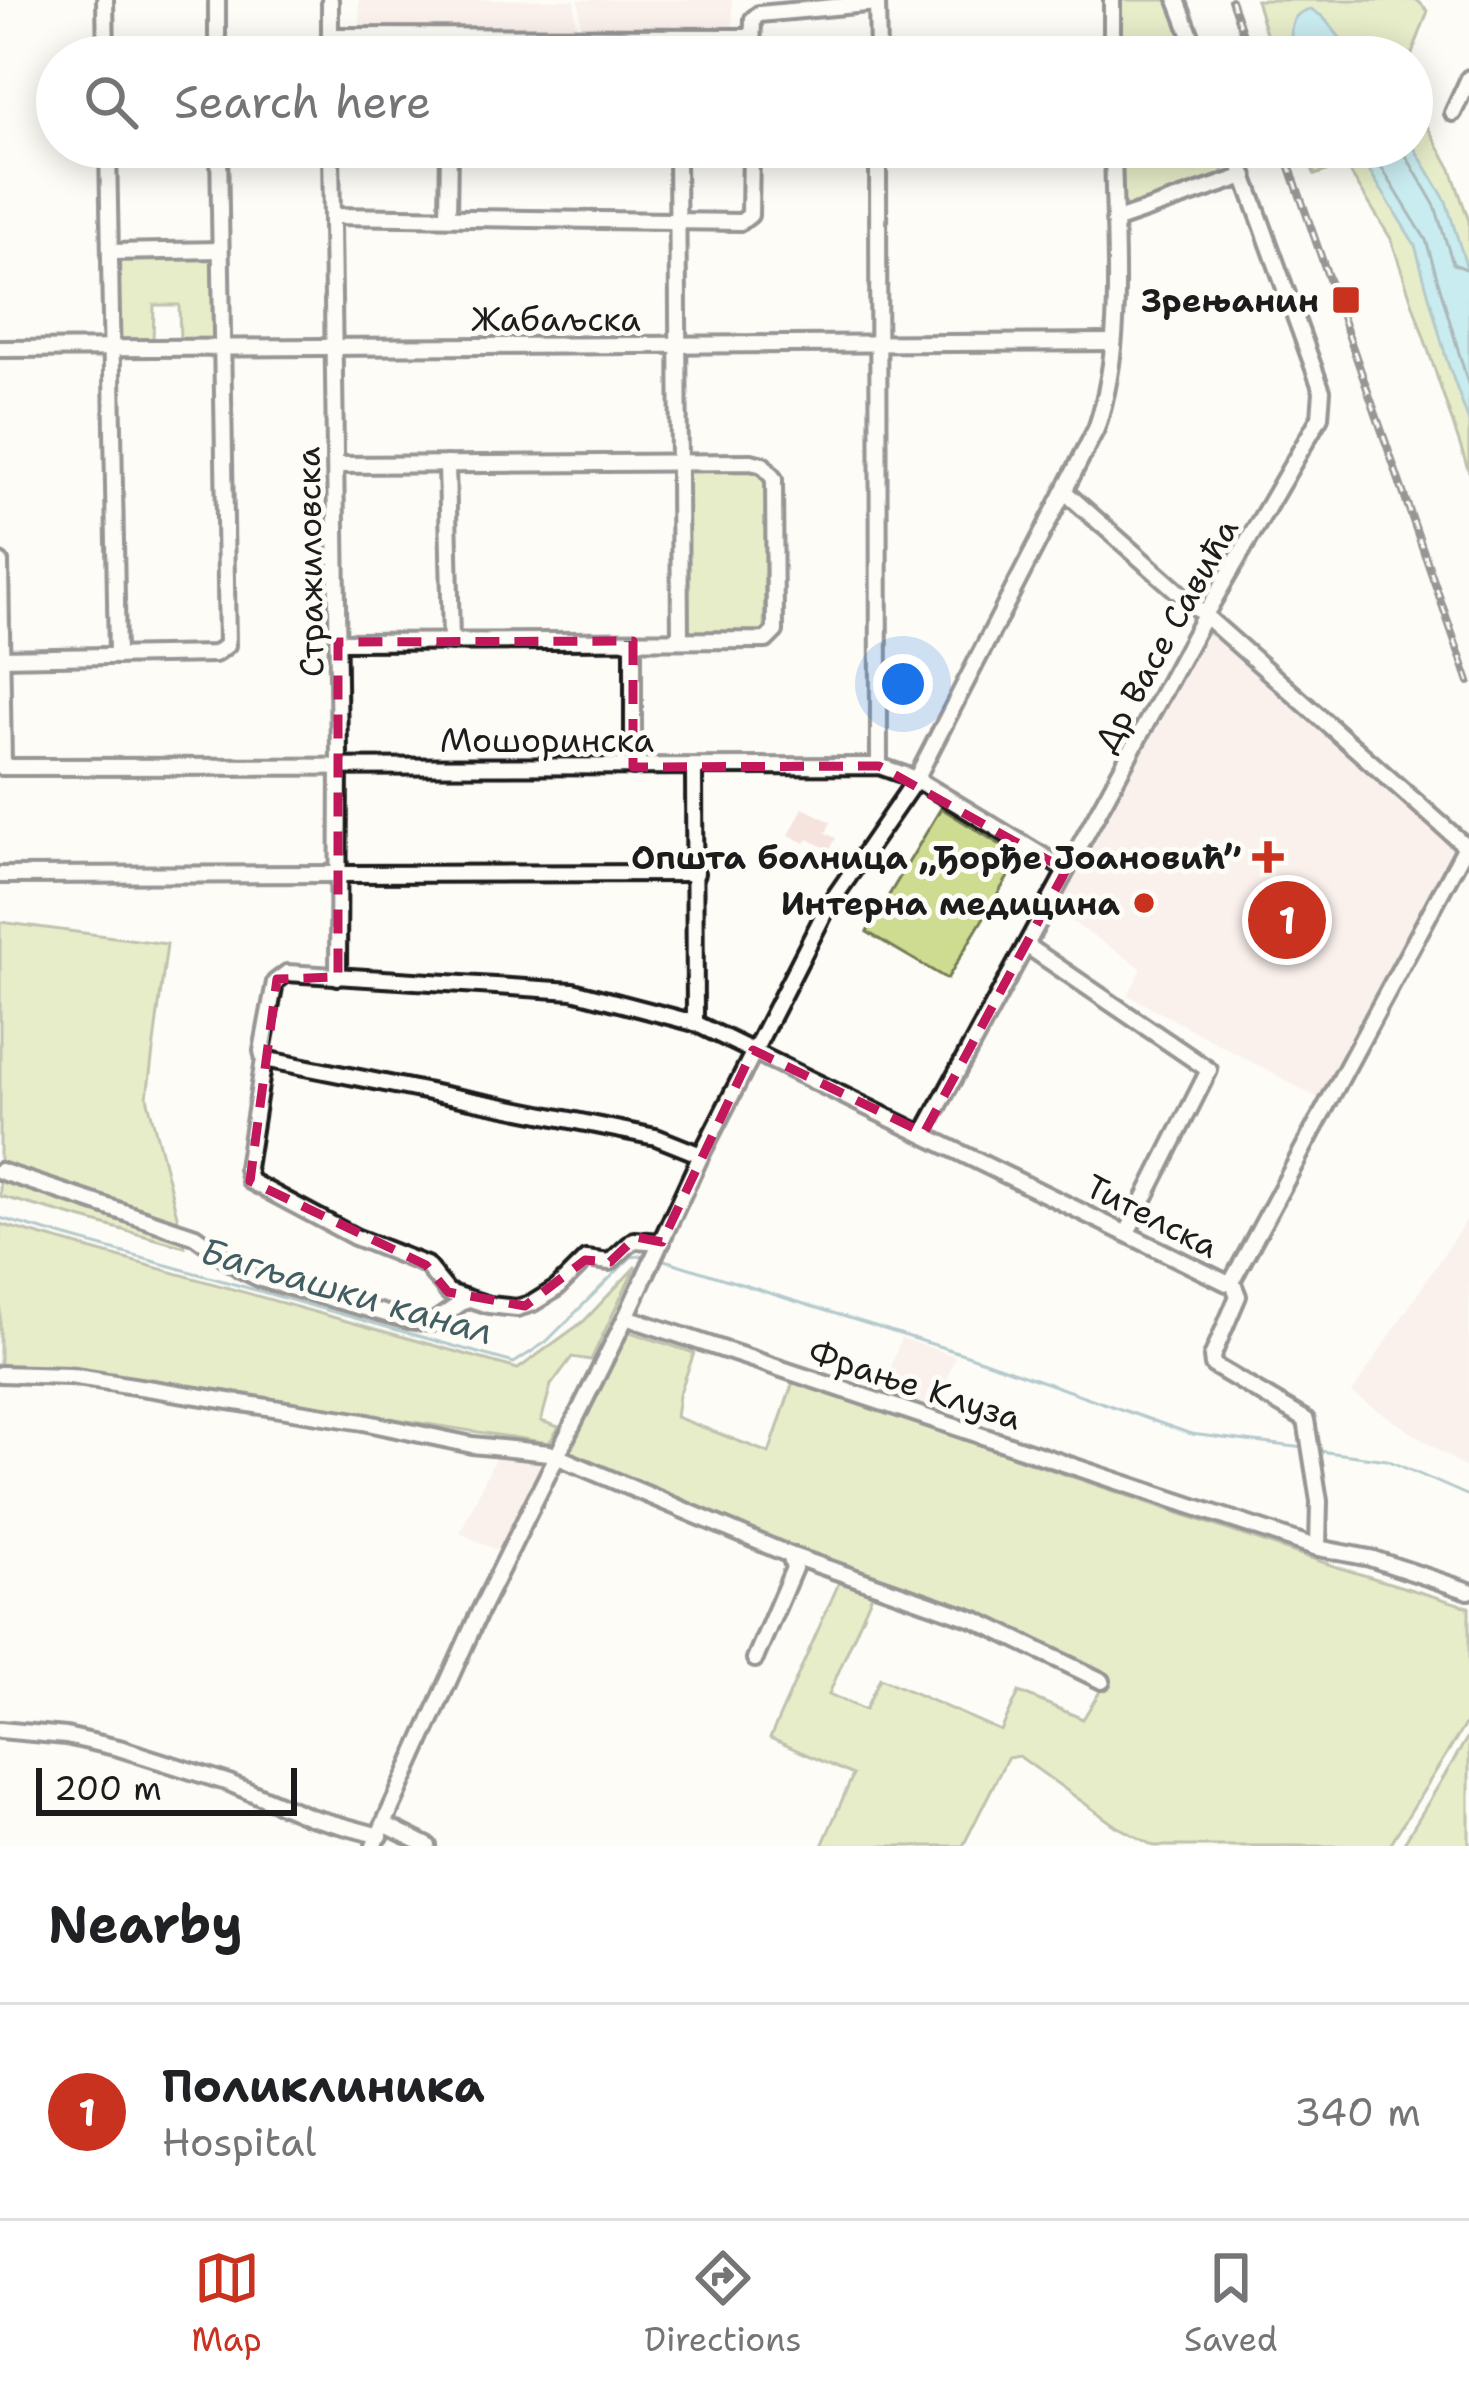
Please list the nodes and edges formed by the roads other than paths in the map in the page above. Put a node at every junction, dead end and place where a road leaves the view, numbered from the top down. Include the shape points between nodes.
1 (105, 0) edge
2 (217, 0) edge
3 (330, 0) edge
4 (1112, 0) edge
5 (1177, 0) edge
6 (877, 1) edge
7 (106, 36) edge
8 (218, 36) edge
9 (330, 36) joint
10 (450, 36) edge
11 (752, 36) edge
12 (878, 36) edge
13 (1112, 36) edge
14 (1191, 36) edge
15 (1469, 78) edge
16 (1453, 113) dead end
17 (108, 168) edge
18 (219, 168) edge
19 (331, 168) edge
20 (448, 168) edge
21 (677, 168) edge
22 (750, 168) edge
23 (878, 168) edge
24 (1113, 168) edge
25 (1242, 168) edge
26 (1245, 176) junction
27 (332, 216) junction
28 (448, 217) junction
29 (678, 221) junction
30 (1114, 221) junction
31 (220, 250) junction
32 (110, 252) junction
33 (1113, 342) junction
34 (879, 344) junction
35 (334, 346) junction
36 (679, 346) junction
37 (223, 347) junction
38 (111, 348) junction
39 (0, 349) edge
40 (679, 462) junction
41 (448, 464) junction
42 (336, 465) junction
43 (1065, 492) junction
44 (0, 562) edge
45 (1205, 615) junction
46 (633, 640) junction
47 (680, 640) junction
48 (338, 642) junction
49 (451, 642) junction
50 (116, 656) junction
51 (1, 658) edge
52 (339, 766) junction
53 (880, 766) junction
54 (2, 767) edge
55 (633, 767) junction
56 (694, 767) junction
57 (916, 778) junction
58 (1467, 848) edge
59 (1066, 870) junction
60 (339, 873) junction
61 (696, 873) junction
62 (0, 874) edge
63 (1026, 945) junction
64 (338, 977) junction
65 (695, 1023) junction
66 (753, 1050) junction
67 (264, 1059) junction
68 (924, 1133) junction
69 (700, 1155) junction
70 (0, 1172) edge
71 (1127, 1233) junction
72 (662, 1242) junction
73 (1232, 1281) junction
74 (450, 1299) junction
75 (626, 1317) junction
76 (0, 1374) edge
77 (555, 1456) junction
78 (1318, 1548) junction
79 (790, 1555) junction
80 (1469, 1591) edge
81 (755, 1659) dead end
82 (1102, 1681) dead end
83 (0, 1730) edge
84 (380, 1836) edge
85 (428, 1846) edge

1 - 7 street
2 - 8 street
3 - 9 street
4 - 13 street
5 - 14 street
6 - 11 street via 759,14
6 - 12 street
9 - 10 street
15 - 16 street
17 - 32 street
18 - 31 street
19 - 27 street, Стражиловска
20 - 28 street
21 - 29 street
22 - 29 street via 749,218
23 - 34 street
24 - 30 street
25 - 26 street, Др Васе Савића
26 - 30 street
26 - 45 street, Др Васе Савића via 1323,401 1312,435
27 - 28 street
27 - 35 street, Стражиловска
28 - 29 street
29 - 36 street
30 - 33 street
31 - 32 street
31 - 37 street
32 - 38 street
33 - 34 street, Жабаљска
33 - 43 street via 1100,416
34 - 36 street, Жабаљска
34 - 53 street
35 - 36 street, Жабаљска
35 - 37 street, Жабаљска
35 - 42 street, Стражиловска
36 - 40 street
37 - 38 street, Жабаљска
37 - 50 street via 227,645 220,653
38 - 39 street, Жабаљска
38 - 50 street
40 - 41 street
40 - 47 street
40 - 47 street via 751,461 772,474 775,631 766,640
41 - 42 street
41 - 49 street
42 - 48 street, Стражиловска
43 - 45 street
43 - 57 street
44 - 51 street
45 - 58 street
45 - 59 street, Др Васе Савића
46 - 47 street
46 - 49 street
46 - 55 street
48 - 49 street
48 - 52 street, Стражиловска
50 - 51 street
51 - 54 street
52 - 54 street, Мошоринска
52 - 55 street, Мошоринска
52 - 60 street, Стражиловска
53 - 56 street, Мошоринска
53 - 57 street, Мошоринска
55 - 56 street, Мошоринска
56 - 61 street
57 - 59 street, Мошоринска
57 - 66 street via 827,908
58 - 73 street
59 - 63 street, Др Васе Савића
60 - 61 street
60 - 62 street
60 - 64 street, Стражиловска
61 - 65 street
63 - 68 street, Др Васе Савића
63 - 71 street via 1207,1067
64 - 65 street, Тителска via 573,991
64 - 67 street, Тителска via 287,974 274,986
65 - 66 street, Тителска
66 - 68 street, Тителска
66 - 69 street
67 - 69 street via 656,1137
67 - 74 street via 250,1181 426,1265
68 - 71 street, Тителска
69 - 72 street
70 - 74 street via 195,1236 261,1279 426,1324
71 - 73 street, Тителска
72 - 74 street via 634,1240 606,1263 586,1259 533,1304
72 - 75 street
73 - 78 street, Тителска via 1238,1296 1213,1365 1306,1420
75 - 77 street
75 - 78 street, Фрање Клуза
76 - 77 street via 70,1376
77 - 79 street
77 - 84 street
78 - 80 street, Фрање Клуза
79 - 81 street via 794,1568
79 - 82 street via 976,1620
83 - 84 street via 119,1748
84 - 85 street

